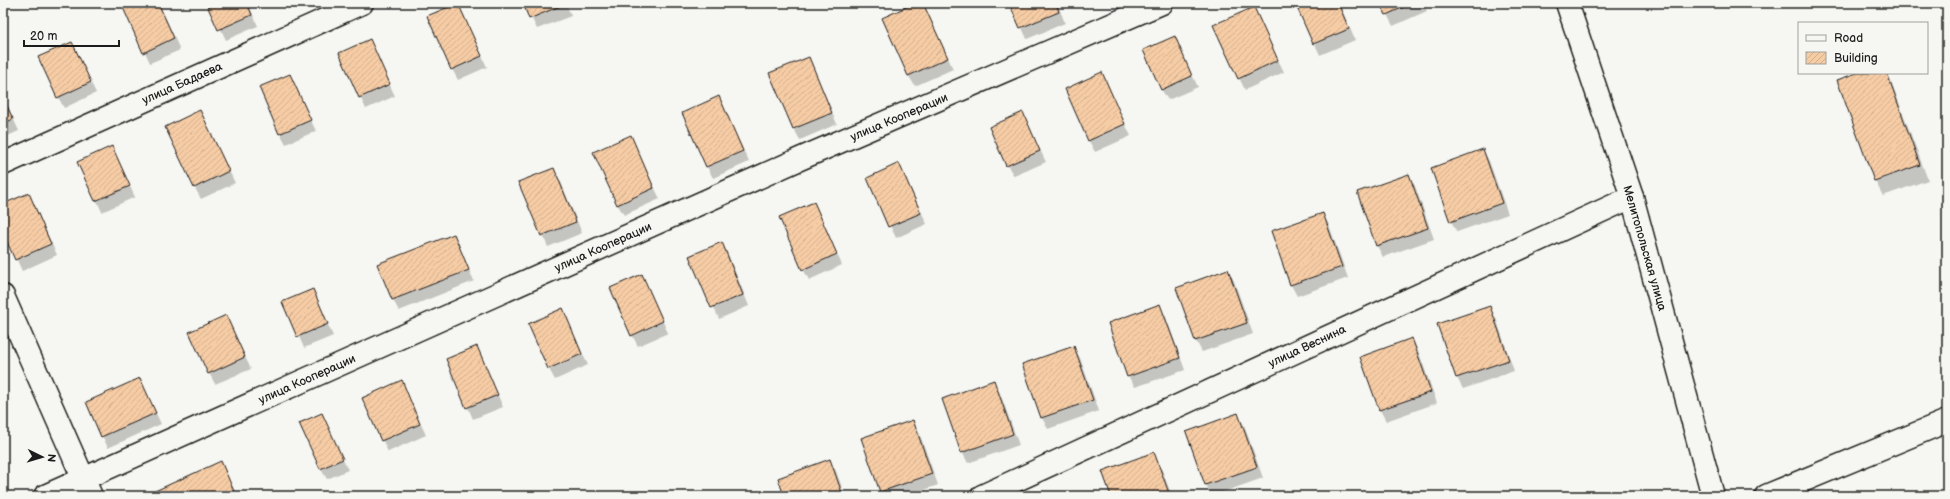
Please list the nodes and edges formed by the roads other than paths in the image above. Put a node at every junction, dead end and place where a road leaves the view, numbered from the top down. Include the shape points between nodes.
1 (362, 3) edge
2 (1162, 3) edge
3 (1567, 3) edge
4 (3, 164) edge
5 (1632, 197) junction
6 (3, 296) edge
7 (1947, 421) edge
8 (88, 487) edge
9 (45, 496) edge
10 (982, 496) edge
11 (1713, 496) edge
12 (1766, 496) edge

1 - 4 street, улица Бадаева
2 - 8 street, улица Кооперации via 802,158
3 - 5 street, Мелитопольская улица
5 - 10 street, улица Веснина
5 - 11 street, Мелитопольская улица
6 - 8 street
7 - 12 street
8 - 9 street, улица Кооперации

